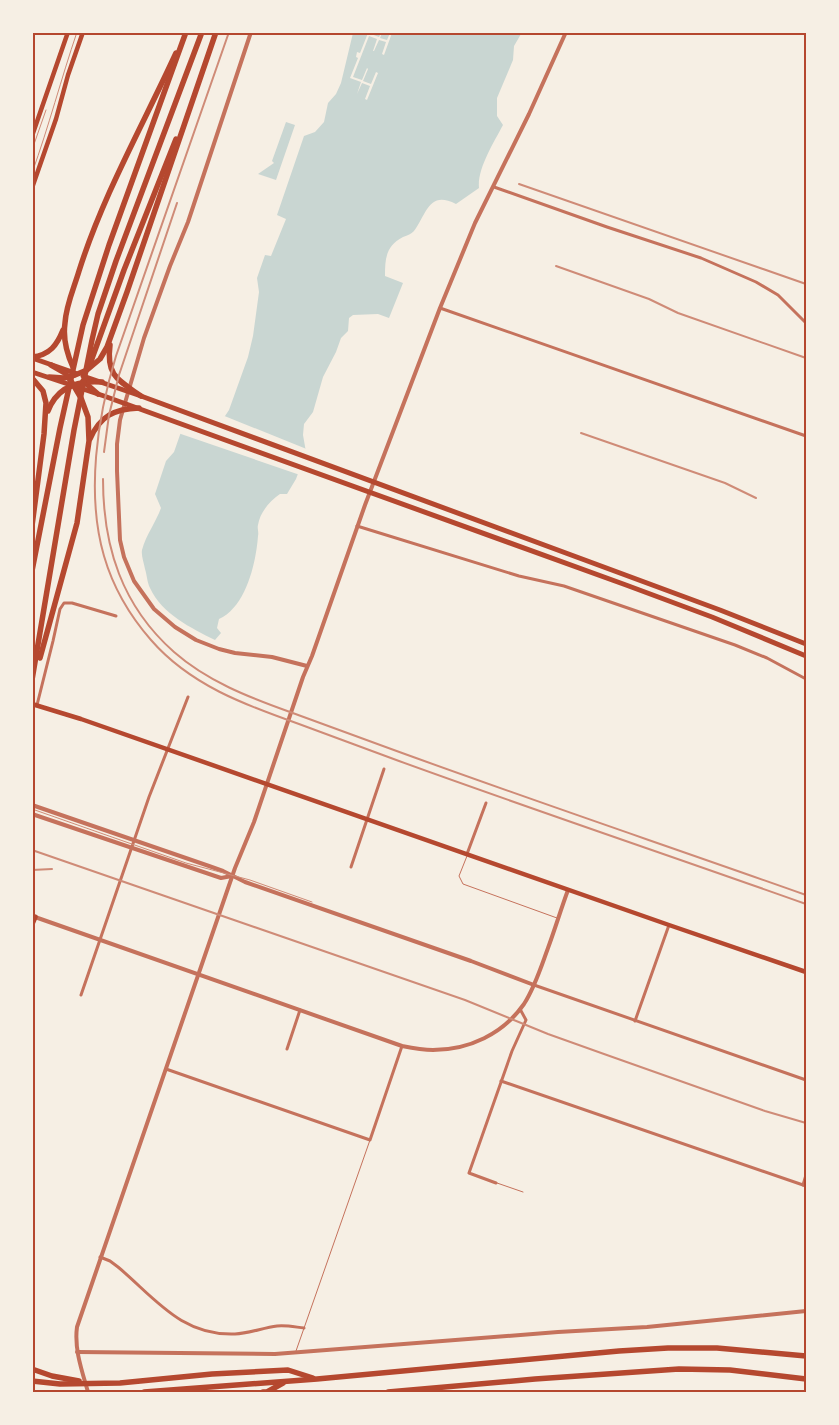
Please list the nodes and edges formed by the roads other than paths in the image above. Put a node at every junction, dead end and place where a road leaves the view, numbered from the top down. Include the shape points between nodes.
1 (68, 32) edge
2 (83, 32) edge
3 (186, 32) edge
4 (202, 32) edge
5 (216, 32) edge
6 (251, 32) edge
7 (566, 32) edge
8 (207, 59) junction
9 (32, 136) edge
10 (494, 187) junction
11 (32, 188) edge
12 (440, 308) junction
13 (806, 323) edge
14 (64, 328) junction
15 (111, 338) junction
16 (32, 358) edge
17 (51, 365) junction
18 (32, 372) edge
19 (78, 374) junction
20 (49, 377) junction
21 (68, 377) junction
22 (32, 378) edge
23 (102, 382) junction
24 (84, 383) junction
25 (74, 385) junction
26 (98, 394) junction
27 (141, 396) junction
28 (80, 399) junction
29 (139, 408) junction
30 (47, 410) junction
31 (806, 436) edge
32 (89, 441) junction
33 (33, 520) edge
34 (32, 526) edge
35 (357, 526) junction
36 (32, 571) edge
37 (116, 616) dead end
38 (806, 644) edge
39 (806, 656) edge
40 (307, 666) junction
41 (806, 679) edge
42 (32, 680) edge
43 (32, 685) edge
44 (188, 697) dead end
45 (35, 705) edge
46 (167, 750) junction
47 (384, 769) dead end
48 (266, 784) junction
49 (486, 803) dead end
50 (32, 805) edge
51 (32, 814) edge
52 (367, 820) junction
53 (134, 841) junction
54 (131, 848) junction
55 (467, 854) junction
56 (351, 867) dead end
57 (232, 876) junction
58 (568, 890) junction
59 (34, 917) edge
60 (558, 918) junction
61 (32, 924) edge
62 (669, 925) junction
63 (99, 940) junction
64 (806, 972) edge
65 (198, 975) junction
66 (534, 985) junction
67 (81, 995) dead end
68 (520, 1008) junction
69 (300, 1010) junction
70 (635, 1020) junction
71 (402, 1046) junction
72 (287, 1049) dead end
73 (165, 1069) junction
74 (806, 1080) edge
75 (501, 1081) junction
76 (370, 1140) junction
77 (806, 1175) edge
78 (496, 1183) joint
79 (805, 1186) edge
80 (523, 1192) dead end
81 (100, 1257) junction
82 (806, 1311) edge
83 (304, 1328) junction
84 (77, 1352) junction
85 (295, 1352) junction
86 (806, 1356) edge
87 (32, 1370) edge
88 (317, 1379) junction
89 (534, 1379) junction
90 (806, 1379) edge
91 (32, 1380) edge
92 (285, 1382) junction
93 (99, 1383) junction
94 (88, 1392) edge
95 (144, 1392) edge
96 (263, 1392) edge
97 (388, 1392) edge
98 (422, 1392) edge

1 - 9 main road
2 - 11 main road
3 - 14 highway via 101,212 82,261
3 - 36 highway via 85,316
4 - 28 highway via 107,286
5 - 8 highway
6 - 40 street via 144,338 120,420 117,444 120,540 128,569 143,594 175,627 219,649
7 - 10 street
8 - 15 highway
8 - 28 highway via 121,279
10 - 12 street via 472,230
10 - 13 street via 701,258 778,295
12 - 31 street
12 - 35 street
14 - 16 highway via 55,346
14 - 19 highway via 69,357
15 - 19 highway via 100,359
15 - 27 highway via 111,370 121,382
16 - 17 highway
17 - 19 highway
17 - 21 highway
18 - 20 highway
19 - 21 highway
19 - 23 highway
19 - 24 highway
20 - 21 highway
20 - 25 highway
21 - 25 highway
22 - 30 highway via 41,386
23 - 24 highway
23 - 27 highway
24 - 25 highway
24 - 26 highway
25 - 26 highway
25 - 30 highway via 58,393
25 - 32 highway via 86,412
26 - 29 highway
27 - 38 highway
28 - 42 highway
29 - 32 highway via 110,414 99,423
29 - 39 highway via 712,617
30 - 33 highway
32 - 43 highway via 77,523
33 - 34 highway
35 - 40 street
35 - 41 street via 519,576 564,586 735,645
37 - 45 street via 64,603
40 - 48 street
44 - 46 street
45 - 46 main road
46 - 48 main road
46 - 53 street
47 - 52 street
48 - 52 main road
48 - 57 street
49 - 55 street
50 - 53 street
51 - 54 street
52 - 55 main road
52 - 56 street
53 - 54 street
53 - 57 street
54 - 57 street via 221,878
54 - 63 street
55 - 58 main road
55 - 60 lane via 459,878 463,884
57 - 65 street
57 - 66 street
58 - 60 street
58 - 62 main road
59 - 61 highway
59 - 63 street
60 - 66 street
62 - 64 main road
62 - 70 street
63 - 65 street
63 - 67 street
65 - 69 street
65 - 73 street
66 - 68 street
66 - 70 street
68 - 71 street via 491,1035 471,1044 446,1050
68 - 75 street via 526,1020
69 - 71 street
69 - 72 street
70 - 74 street
71 - 76 street
73 - 76 street
73 - 81 street
75 - 78 street via 469,1173
75 - 79 street
76 - 83 lane
77 - 79 street
78 - 80 lane
81 - 83 street via 118,1267 173,1316 195,1327 235,1334 278,1326
81 - 84 street via 77,1327
82 - 85 street via 647,1327
83 - 85 lane
84 - 85 street
84 - 94 street
86 - 88 highway via 717,1348 668,1348
87 - 93 highway
88 - 92 highway
88 - 93 highway via 288,1370
89 - 90 highway via 679,1369 730,1370
89 - 97 highway
89 - 98 highway
91 - 93 highway via 60,1384
92 - 95 highway
92 - 96 highway

